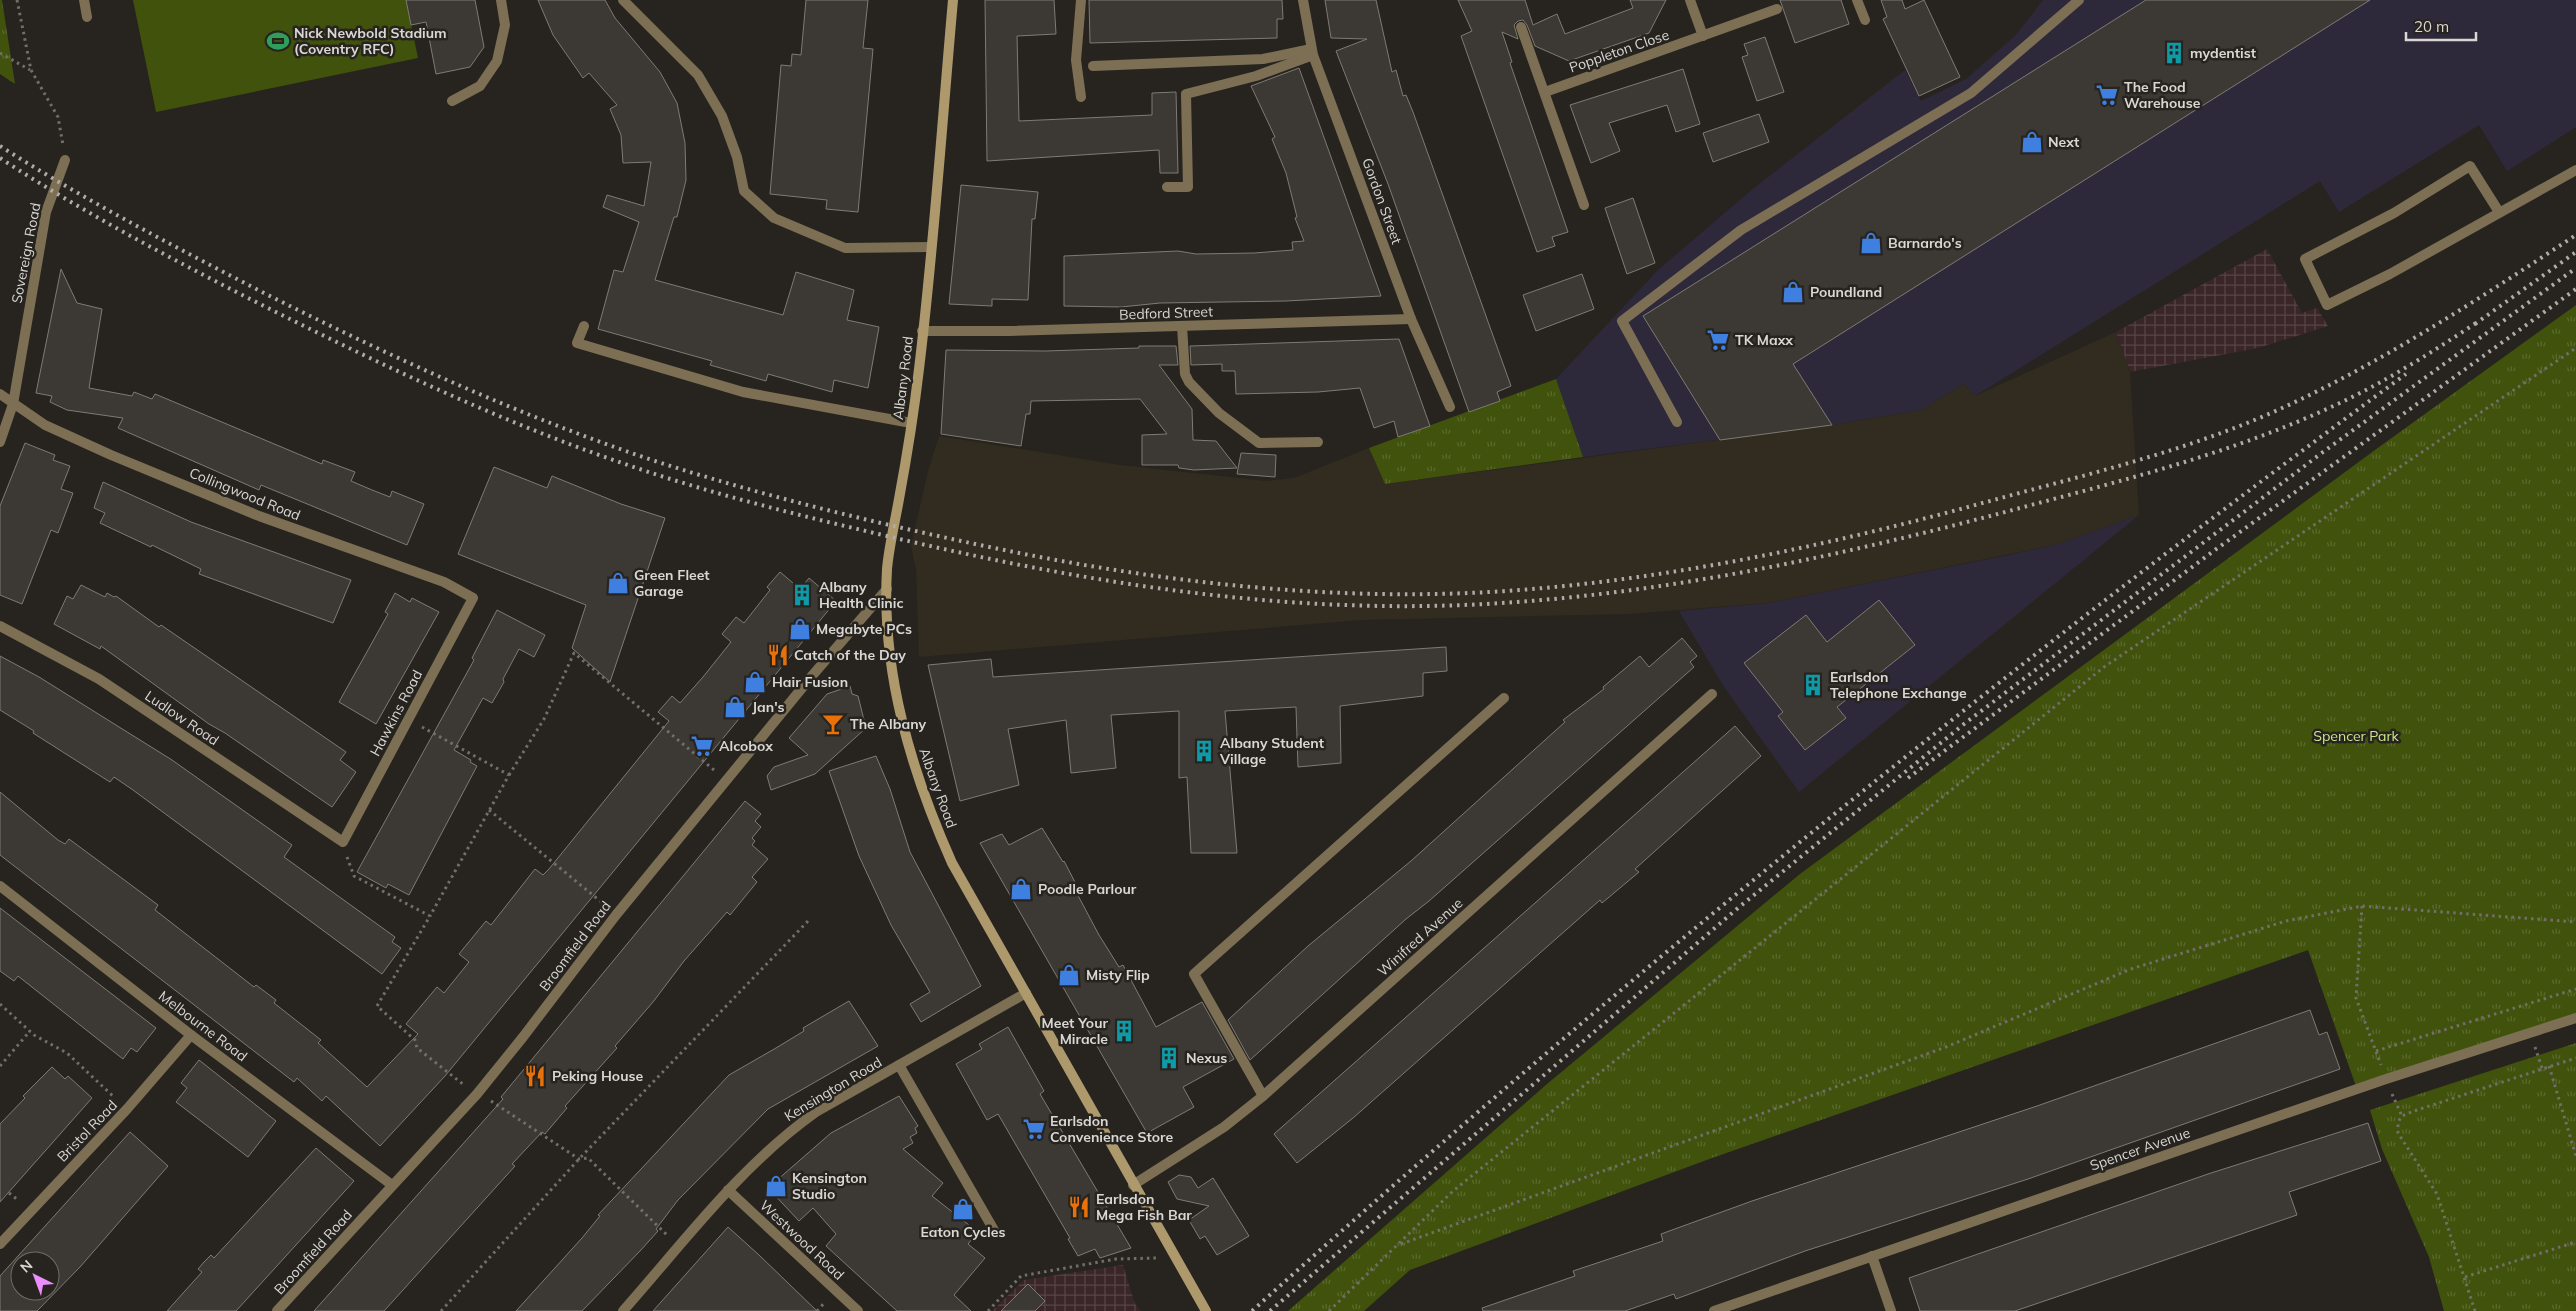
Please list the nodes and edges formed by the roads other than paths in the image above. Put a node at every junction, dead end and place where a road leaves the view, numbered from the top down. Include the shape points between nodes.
1 (84, 0) edge
2 (501, 0) edge
3 (623, 0) edge
4 (953, 0) edge
5 (1081, 0) edge
6 (1302, 0) edge
7 (1690, 0) edge
8 (1857, 0) edge
9 (2079, 0) edge
10 (1777, 9) dead end
11 (86, 17) dead end
12 (1865, 20) dead end
13 (1521, 27) dead end
14 (1703, 36) junction
15 (1312, 52) junction
16 (1093, 66) dead end
17 (1545, 92) junction
18 (1080, 97) dead end
19 (452, 101) dead end
20 (65, 160) road end
21 (2576, 170) edge
22 (1166, 188) dead end
23 (1584, 205) dead end
24 (2498, 212) junction
25 (930, 246) junction
26 (1411, 319) junction
27 (584, 326) dead end
28 (1182, 326) junction
29 (922, 331) junction
30 (0, 394) edge
31 (12, 404) junction
32 (1450, 407) dead end
33 (1677, 422) dead end
34 (911, 424) junction
35 (0, 442) edge
36 (1318, 442) dead end
37 (887, 589) junction
38 (473, 598) joint
39 (0, 626) edge
40 (1712, 694) dead end
41 (1504, 698) dead end
42 (342, 842) joint
43 (0, 886) edge
44 (1026, 993) junction
45 (2576, 1018) edge
46 (191, 1035) junction
47 (899, 1065) junction
48 (1263, 1096) junction
49 (392, 1185) junction
50 (1133, 1185) junction
51 (728, 1190) junction
52 (995, 1232) dead end
53 (0, 1244) edge
54 (1872, 1256) junction
55 (277, 1311) edge
56 (623, 1311) edge
57 (858, 1311) edge
58 (1206, 1311) edge
59 (1714, 1311) edge
60 (1892, 1311) edge

1 - 11 street
2 - 19 street via 505,25 497,61 480,86
3 - 25 street via 698,74 722,116 744,191 774,218 845,248
4 - 25 street, Albany Road
5 - 18 street via 1076,60
6 - 15 street, Gordon Street
7 - 14 street
8 - 12 street
9 - 33 street via 1971,93 1741,230 1622,321
10 - 14 street, Poppleton Close
13 - 17 street
14 - 17 street, Poppleton Close
15 - 16 street via 1262,59
15 - 22 street via 1256,76 1186,94 1188,187
15 - 26 street, Gordon Street
17 - 23 street
20 - 31 street, Sovereign Road via 46,212
21 - 24 street
24 - 24 street via 2390,274 2327,305 2305,259 2394,212 2470,166
25 - 29 street, Albany Road
26 - 28 street, Bedford Street
26 - 32 street, Gordon Street
27 - 34 street via 577,343 670,372 743,392
28 - 29 street, Bedford Street
28 - 36 street via 1185,374 1219,413 1259,443
29 - 34 street, Albany Road
30 - 31 street, Collingwood Road
31 - 35 street, Sovereign Road
31 - 38 street, Collingwood Road via 45,425 111,454 259,516 444,582
34 - 37 street, Albany Road via 887,566
37 - 44 street, Albany Road via 896,689 916,772 952,863
37 - 49 street, Broomfield Road via 616,915 477,1094
38 - 42 street, Hawkins Road
39 - 42 street, Ludlow Road via 99,678
40 - 48 street, Winifred Avenue
41 - 48 street via 1194,974
43 - 46 street, Melbourne Road
44 - 47 street, Kensington Road
44 - 50 street, Albany Road
45 - 54 street, Spencer Avenue via 2386,1079
46 - 49 street, Melbourne Road
46 - 53 street, Bristol Road via 127,1109
47 - 51 street, Kensington Road via 787,1132
47 - 52 street
48 - 50 street, Winifred Avenue via 1224,1127
49 - 55 street, Broomfield Road
50 - 58 street, Albany Road
51 - 56 street, Kensington Road
51 - 57 street, Westwood Road
54 - 59 street, Spencer Avenue
54 - 60 street

